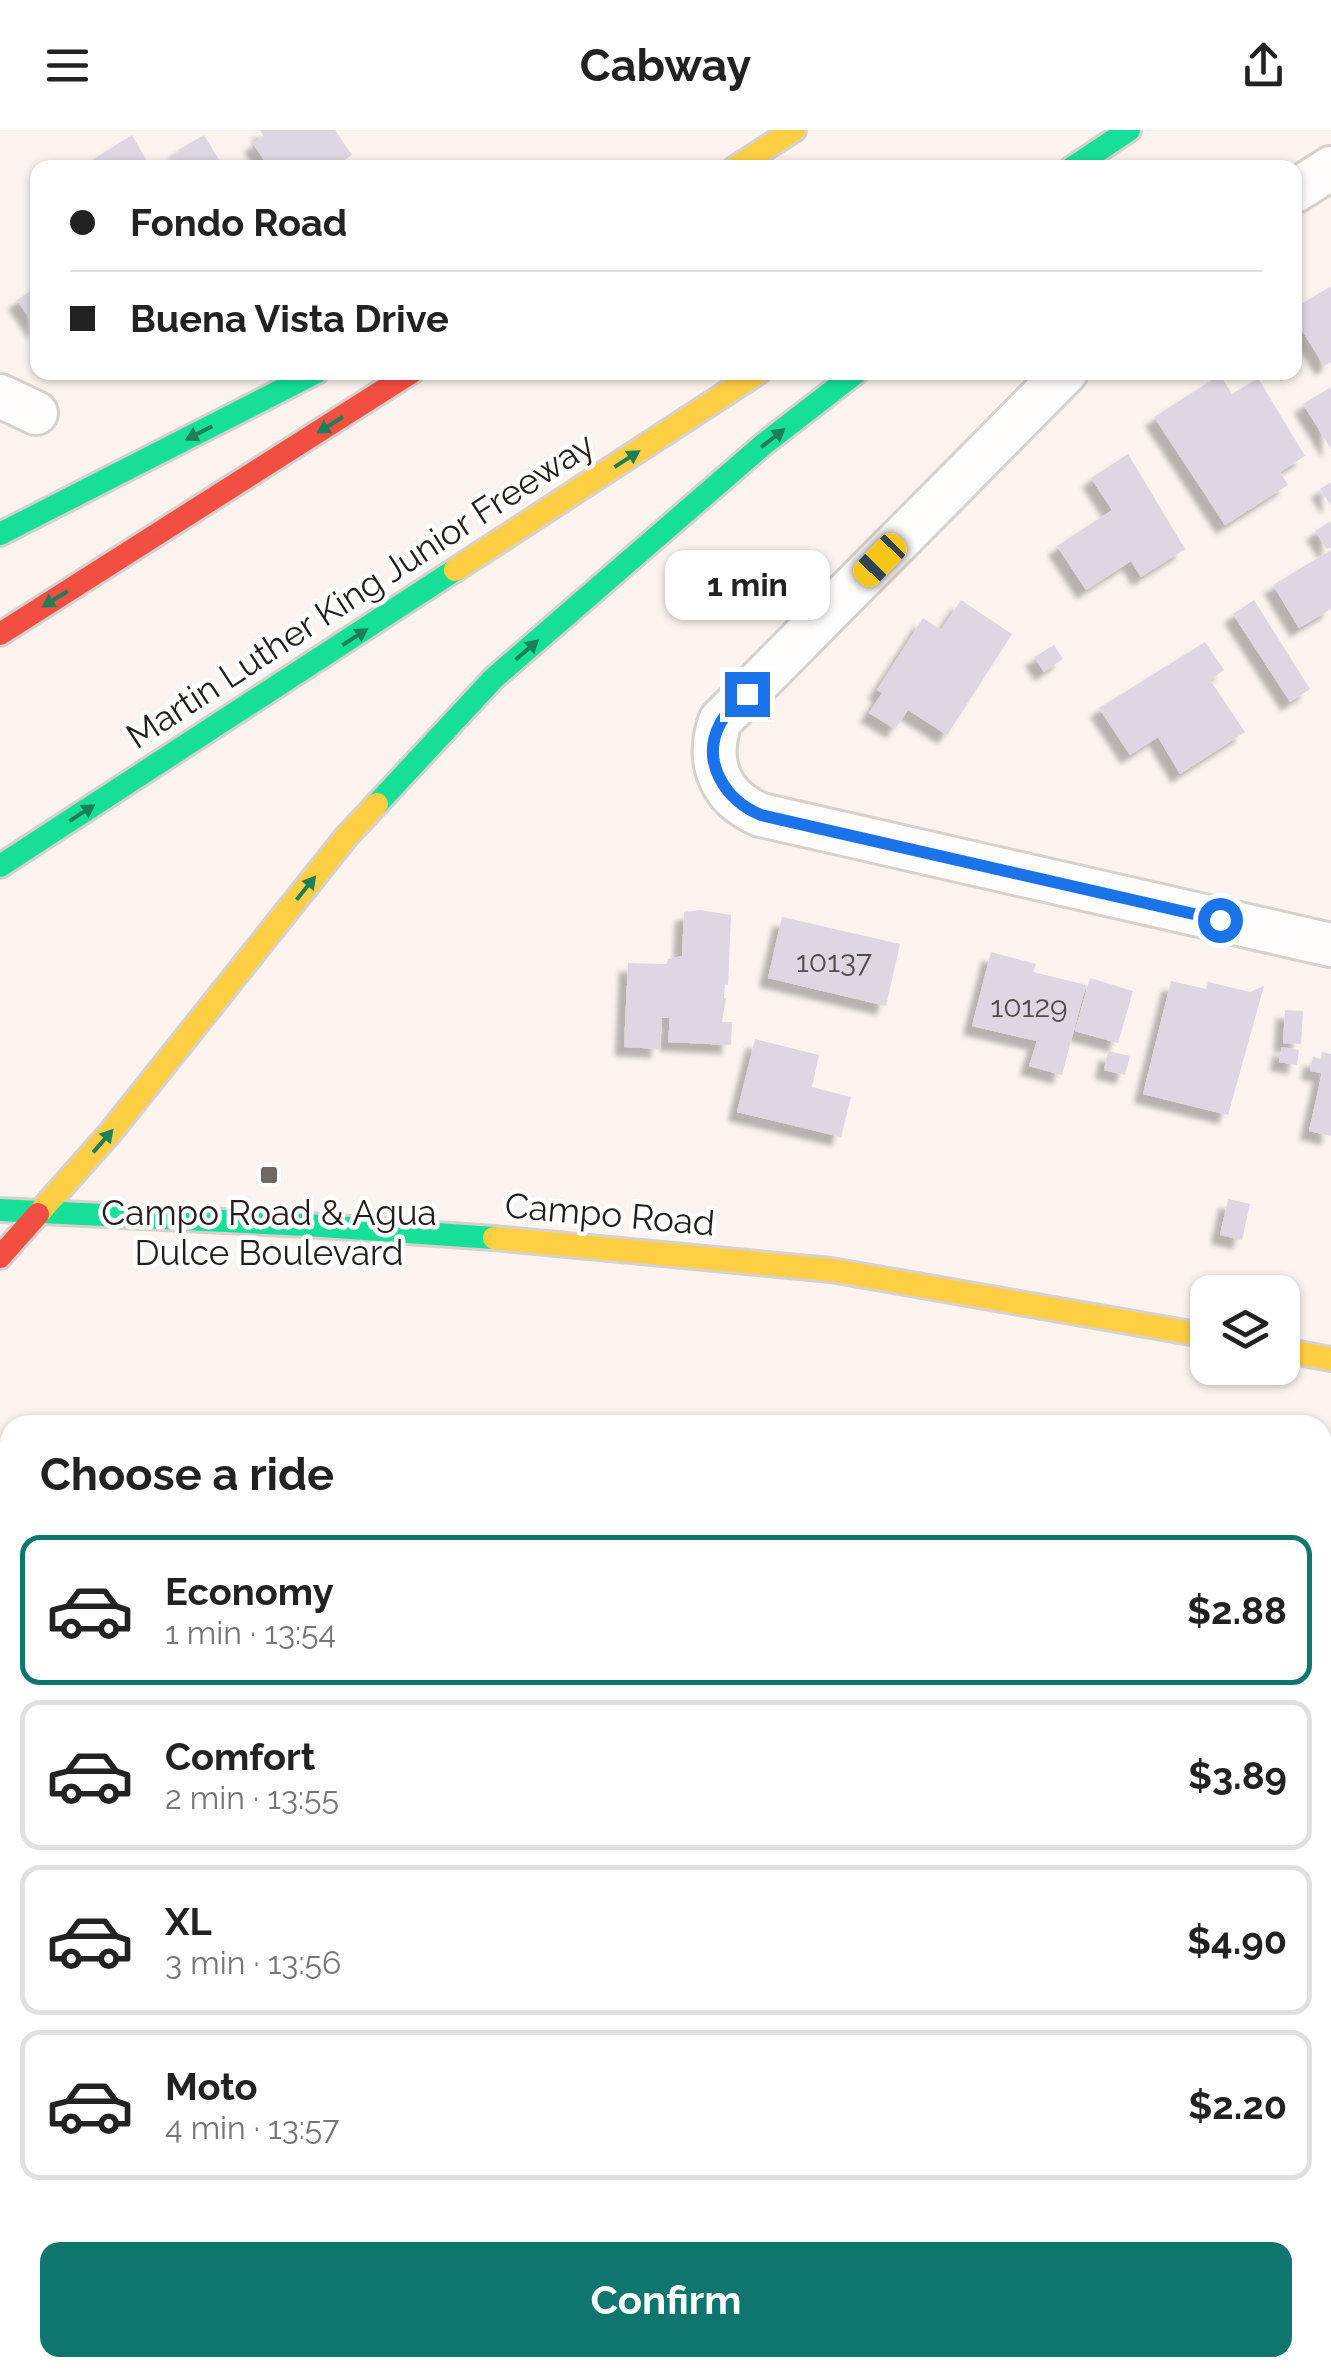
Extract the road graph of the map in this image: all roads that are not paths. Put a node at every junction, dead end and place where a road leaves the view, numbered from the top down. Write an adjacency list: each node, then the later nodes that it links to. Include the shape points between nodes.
1 (794, 130): 3 (main road)
2 (1129, 130): 4 (main road)
3 (747, 160)
4 (1084, 160)
5 (1331, 168): 6 (street)
6 (1302, 187)
7 (300, 380): 12 (main road, one-way to 12)
8 (399, 380): 13 (main road, one-way to 13)
9 (747, 380): 14 (main road, Martin Luther King Junior Freeway, one-way to 9)
10 (847, 380): 17 (main road, one-way to 10, via 347,836 494,678)
11 (1058, 380): 15 (street, via 720,721 714,754 723,787 761,815)
12 (0, 534)
13 (0, 634)
14 (0, 866)
15 (1331, 945)
16 (0, 1210): 17 (main road, Campo Road)
17 (38, 1214): 18 (main road); 19 (main road, Campo Road, via 307,1225 831,1270)
18 (0, 1257)
19 (1190, 1333)
20 (1300, 1353): 21 (main road)
21 (1331, 1359)

